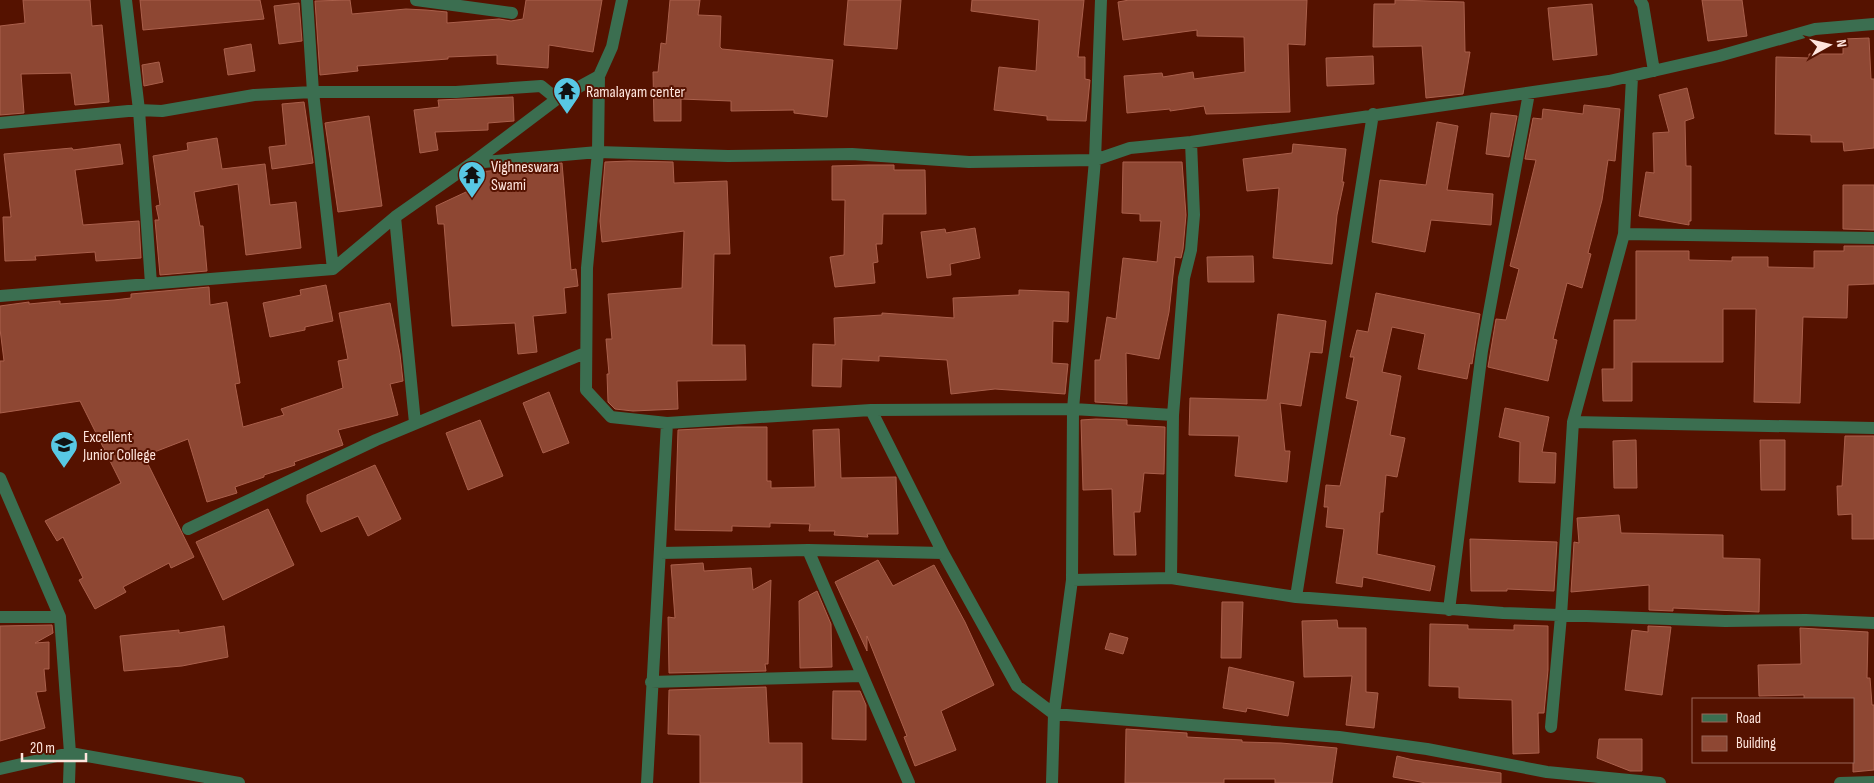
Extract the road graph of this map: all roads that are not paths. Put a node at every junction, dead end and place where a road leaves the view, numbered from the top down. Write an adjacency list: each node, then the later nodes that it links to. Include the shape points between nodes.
1 (126, 0): 15 (street)
2 (307, 0): 12 (street)
3 (416, 0): 7 (street)
4 (622, 0): 10 (street, via 612,47)
5 (1101, 0): 20 (street)
6 (1640, 0): 9 (street)
7 (512, 13)
8 (1874, 24): 9 (street, via 1815,29)
9 (1654, 71): 11 (street)
10 (599, 76): 14 (street); 19 (street)
11 (1632, 77): 13 (street); 23 (street)
12 (313, 92): 14 (street, via 456,92 541,86); 15 (street, via 254,95 162,111); 25 (street)
13 (1529, 94): 16 (street); 44 (street, via 1482,351)
14 (557, 99): 21 (street)
15 (139, 110): 17 (street); 26 (street)
16 (1373, 114): 18 (street); 43 (street)
17 (0, 123)
18 (1191, 142): 20 (street, via 1130,148); 31 (street, via 1194,215 1191,250 1184,278)
19 (598, 152): 20 (street, via 728,156 852,154 970,162); 21 (street); 28 (street, via 588,250)
20 (1095, 160): 29 (street)
21 (472, 163): 22 (street)
22 (395, 216): 25 (street); 33 (street)
23 (1624, 234): 24 (street); 32 (street)
24 (1874, 238)
25 (333, 269): 26 (street)
26 (151, 284): 27 (street)
27 (0, 296)
28 (585, 353): 33 (street); 34 (street, via 586,390 611,417)
29 (1073, 409): 30 (street); 31 (street); 42 (street)
30 (871, 410): 34 (street); 40 (street)
31 (1173, 415): 41 (street)
32 (1573, 422): 35 (street); 45 (street)
33 (414, 423): 37 (street)
34 (667, 423): 39 (street)
35 (1874, 428)
36 (0, 478): 47 (street)
37 (188, 529)
38 (808, 550): 39 (street); 40 (street); 49 (street)
39 (660, 553): 50 (street)
40 (943, 553): 51 (street, via 1017,686)
41 (1171, 578): 42 (street); 43 (street)
42 (1072, 580): 51 (street)
43 (1296, 597): 44 (street)
44 (1449, 610): 45 (street)
45 (1561, 616): 48 (street); 52 (street)
46 (0, 617): 47 (street)
47 (60, 617): 53 (street)
48 (1874, 623)
49 (861, 676): 50 (street); 59 (street)
50 (652, 682): 58 (street)
51 (1054, 714): 60 (street); 61 (street, via 1339,737 1427,749 1547,772)
52 (1551, 727)
53 (70, 754): 54 (street); 56 (street); 57 (street)
54 (0, 769)
55 (1874, 782): 62 (street)
56 (69, 783)
57 (239, 783)
58 (647, 783)
59 (909, 783)
60 (1052, 783)
61 (1660, 783)
62 (1840, 783)

